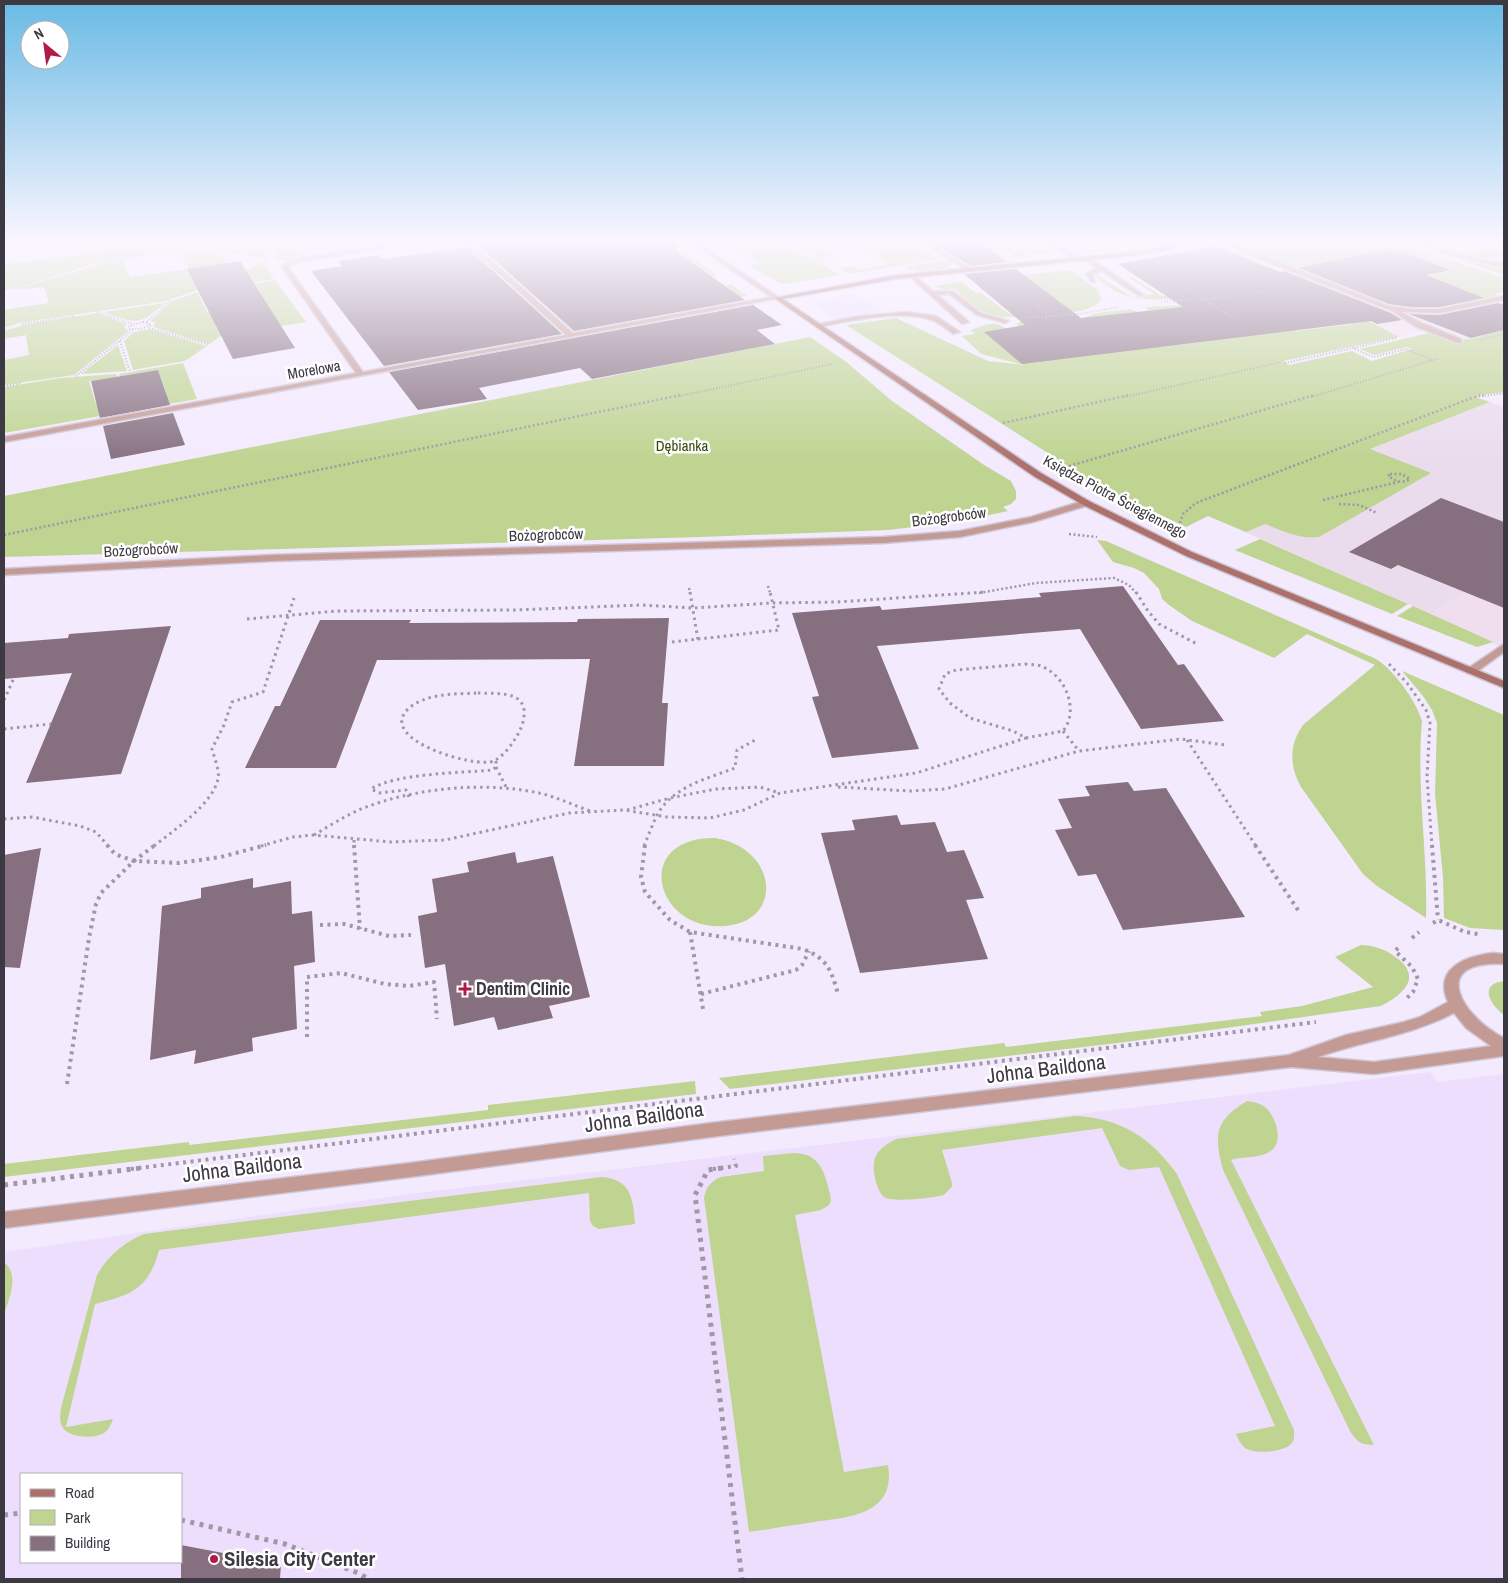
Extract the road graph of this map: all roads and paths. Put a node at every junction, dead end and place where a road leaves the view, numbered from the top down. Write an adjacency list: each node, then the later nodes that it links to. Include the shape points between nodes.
1 (75, 316): 18 (path)
2 (109, 316): 19 (path)
3 (153, 316): 16 (path)
4 (319, 316): 36 (street)
5 (550, 316): 26 (street)
6 (681, 316): 26 (street, Morelowa)
7 (804, 316): 20 (street, Księdza Piotra Ściegiennego)
8 (890, 316): 20 (street)
9 (922, 316): 24 (street, via 938,320)
10 (958, 316): 17 (street)
11 (986, 316): 15 (street)
12 (1230, 316): 14 (path)
13 (1404, 316): 23 (street)
14 (1236, 320)
15 (1005, 321)
16 (146, 322): 19 (path); 21 (path, via 151,325)
17 (965, 322)
18 (22, 324)
19 (133, 324): 22 (path, via 128,327)
20 (818, 325): 46 (street, Księdza Piotra Ściegiennego, via 1038,475)
21 (148, 328): 22 (path); 30 (path)
22 (134, 330): 28 (path)
23 (1432, 330): 29 (street); 31 (path)
24 (956, 332)
25 (1504, 334): 27 (path)
26 (572, 336): 36 (street, Morelowa)
27 (1476, 340)
28 (120, 341): 35 (path); 37 (path)
29 (1458, 341)
30 (210, 346)
31 (1353, 348): 33 (path, via 1373,357 1406,348 1431,359); 41 (path)
32 (1440, 358): 33 (path)
33 (1431, 362): 43 (path)
34 (835, 363): 50 (path)
35 (130, 372)
36 (360, 375): 42 (street, Morelowa)
37 (76, 376)
38 (22, 383): 39 (path)
39 (4, 386)
40 (1504, 393): 49 (path, via 1477,396 1196,503 1184,514)
41 (1001, 423)
42 (4, 440)
43 (1069, 466)
44 (1398, 482): 44 (path, via 1404,482 1410,479 1395,473 1388,476); 45 (path)
45 (1323, 500)
46 (1086, 503): 51 (street, Bożogrobców, via 1032,519 960,534 883,540 270,558); 64 (street, Księdza Piotra Ściegiennego, via 1190,554)
47 (1339, 504): 48 (path, via 1359,505)
48 (1377, 512)
49 (1178, 526)
50 (4, 535)
51 (4, 572)
52 (768, 586): 55 (path)
53 (689, 588): 56 (path)
54 (294, 598): 57 (path)
55 (771, 603): 56 (path); 59 (path, via 779,630); 61 (path, via 976,594 1036,583 1114,578 1132,586 1158,623)
56 (693, 608): 57 (path, via 641,604); 59 (path)
57 (287, 616): 58 (path); 89 (path, via 263,692 232,702 212,749 219,778 210,797 186,821)
58 (247, 619)
59 (698, 640): 60 (path)
60 (672, 642)
61 (1197, 644)
62 (1504, 647): 64 (street)
63 (1386, 660): 91 (path, via 1426,710 1430,723 1427,777)
64 (1471, 671): 66 (street, Księdza Piotra Ściegiennego)
65 (14, 678): 67 (path)
66 (1504, 685)
67 (4, 700)
68 (51, 724): 69 (path)
69 (4, 729)
70 (1063, 731): 71 (path); 71 (path, via 1071,712 1067,690 1056,676 1040,666 985,666 945,674 940,689 960,714 981,723 1016,731); 75 (path)
71 (1026, 738): 78 (path, via 916,773)
72 (757, 739): 82 (path, via 737,750 735,768 689,785)
73 (1186, 740): 74 (path); 75 (path); 90 (path)
74 (1225, 745)
75 (1079, 751): 78 (path, via 946,789 910,791)
76 (496, 761): 76 (path, via 509,750 518,734 525,711 519,699 498,695 443,695 417,702 403,716 402,723 408,736 418,742 475,762); 77 (path)
77 (496, 767): 79 (path); 81 (path, via 397,780 377,784 371,789 379,793 406,790)
78 (833, 786): 80 (path)
79 (507, 788): 81 (path, via 442,790); 84 (path, via 535,792)
80 (780, 793): 82 (path, via 760,787 716,789); 85 (path, via 744,810 710,818)
81 (409, 797): 87 (path, via 364,808)
82 (670, 798): 83 (path); 85 (path)
83 (624, 810): 84 (path); 85 (path)
84 (591, 812): 88 (path, via 545,817 445,840)
85 (657, 815): 95 (path, via 643,849 641,877 645,892 670,920)
86 (4, 819): 89 (path, via 32,817 80,826 96,832 115,854)
87 (313, 835): 88 (path); 89 (path, via 293,837 221,857 179,863)
88 (354, 840): 94 (path)
89 (134, 861): 114 (path, via 102,893 96,904)
90 (1300, 913)
91 (1438, 920): 92 (path); 98 (path, via 1465,932)
92 (1433, 923)
93 (320, 926): 94 (path, via 344,924)
94 (360, 929): 97 (path, via 389,936)
95 (690, 932): 101 (path); 103 (path)
96 (1419, 932): 99 (path)
97 (411, 934)
98 (1482, 934)
99 (1412, 938)
100 (1398, 948): 105 (path, via 1395,951 1417,972 1417,984)
101 (809, 951): 103 (path, via 796,970); 104 (path, via 829,964)
102 (1504, 959): 106 (street, via 1477,959 1461,966 1453,976 1451,990)
103 (701, 994): 107 (path)
104 (838, 994)
105 (1404, 1000)
106 (1456, 1005): 111 (street, via 1469,1022); 113 (street, Johna Baildona, via 1405,1028 1346,1042)
107 (704, 1009)
108 (437, 1019): 110 (path, via 434,982 409,986 385,984 341,973 307,977)
109 (1318, 1022): 116 (path)
110 (307, 1037)
111 (1504, 1045)
112 (1504, 1050): 113 (street, Johna Baildona, via 1374,1068)
113 (1290, 1061): 117 (street, Johna Baildona, via 711,1130)
114 (67, 1084)
115 (734, 1159): 122 (path, via 736,1166 708,1170 694,1195)
116 (4, 1185)
117 (4, 1220)
118 (20, 1513): 119 (path)
119 (4, 1514)
120 (182, 1520): 121 (path, via 284,1544)
121 (368, 1579)
122 (742, 1579)

